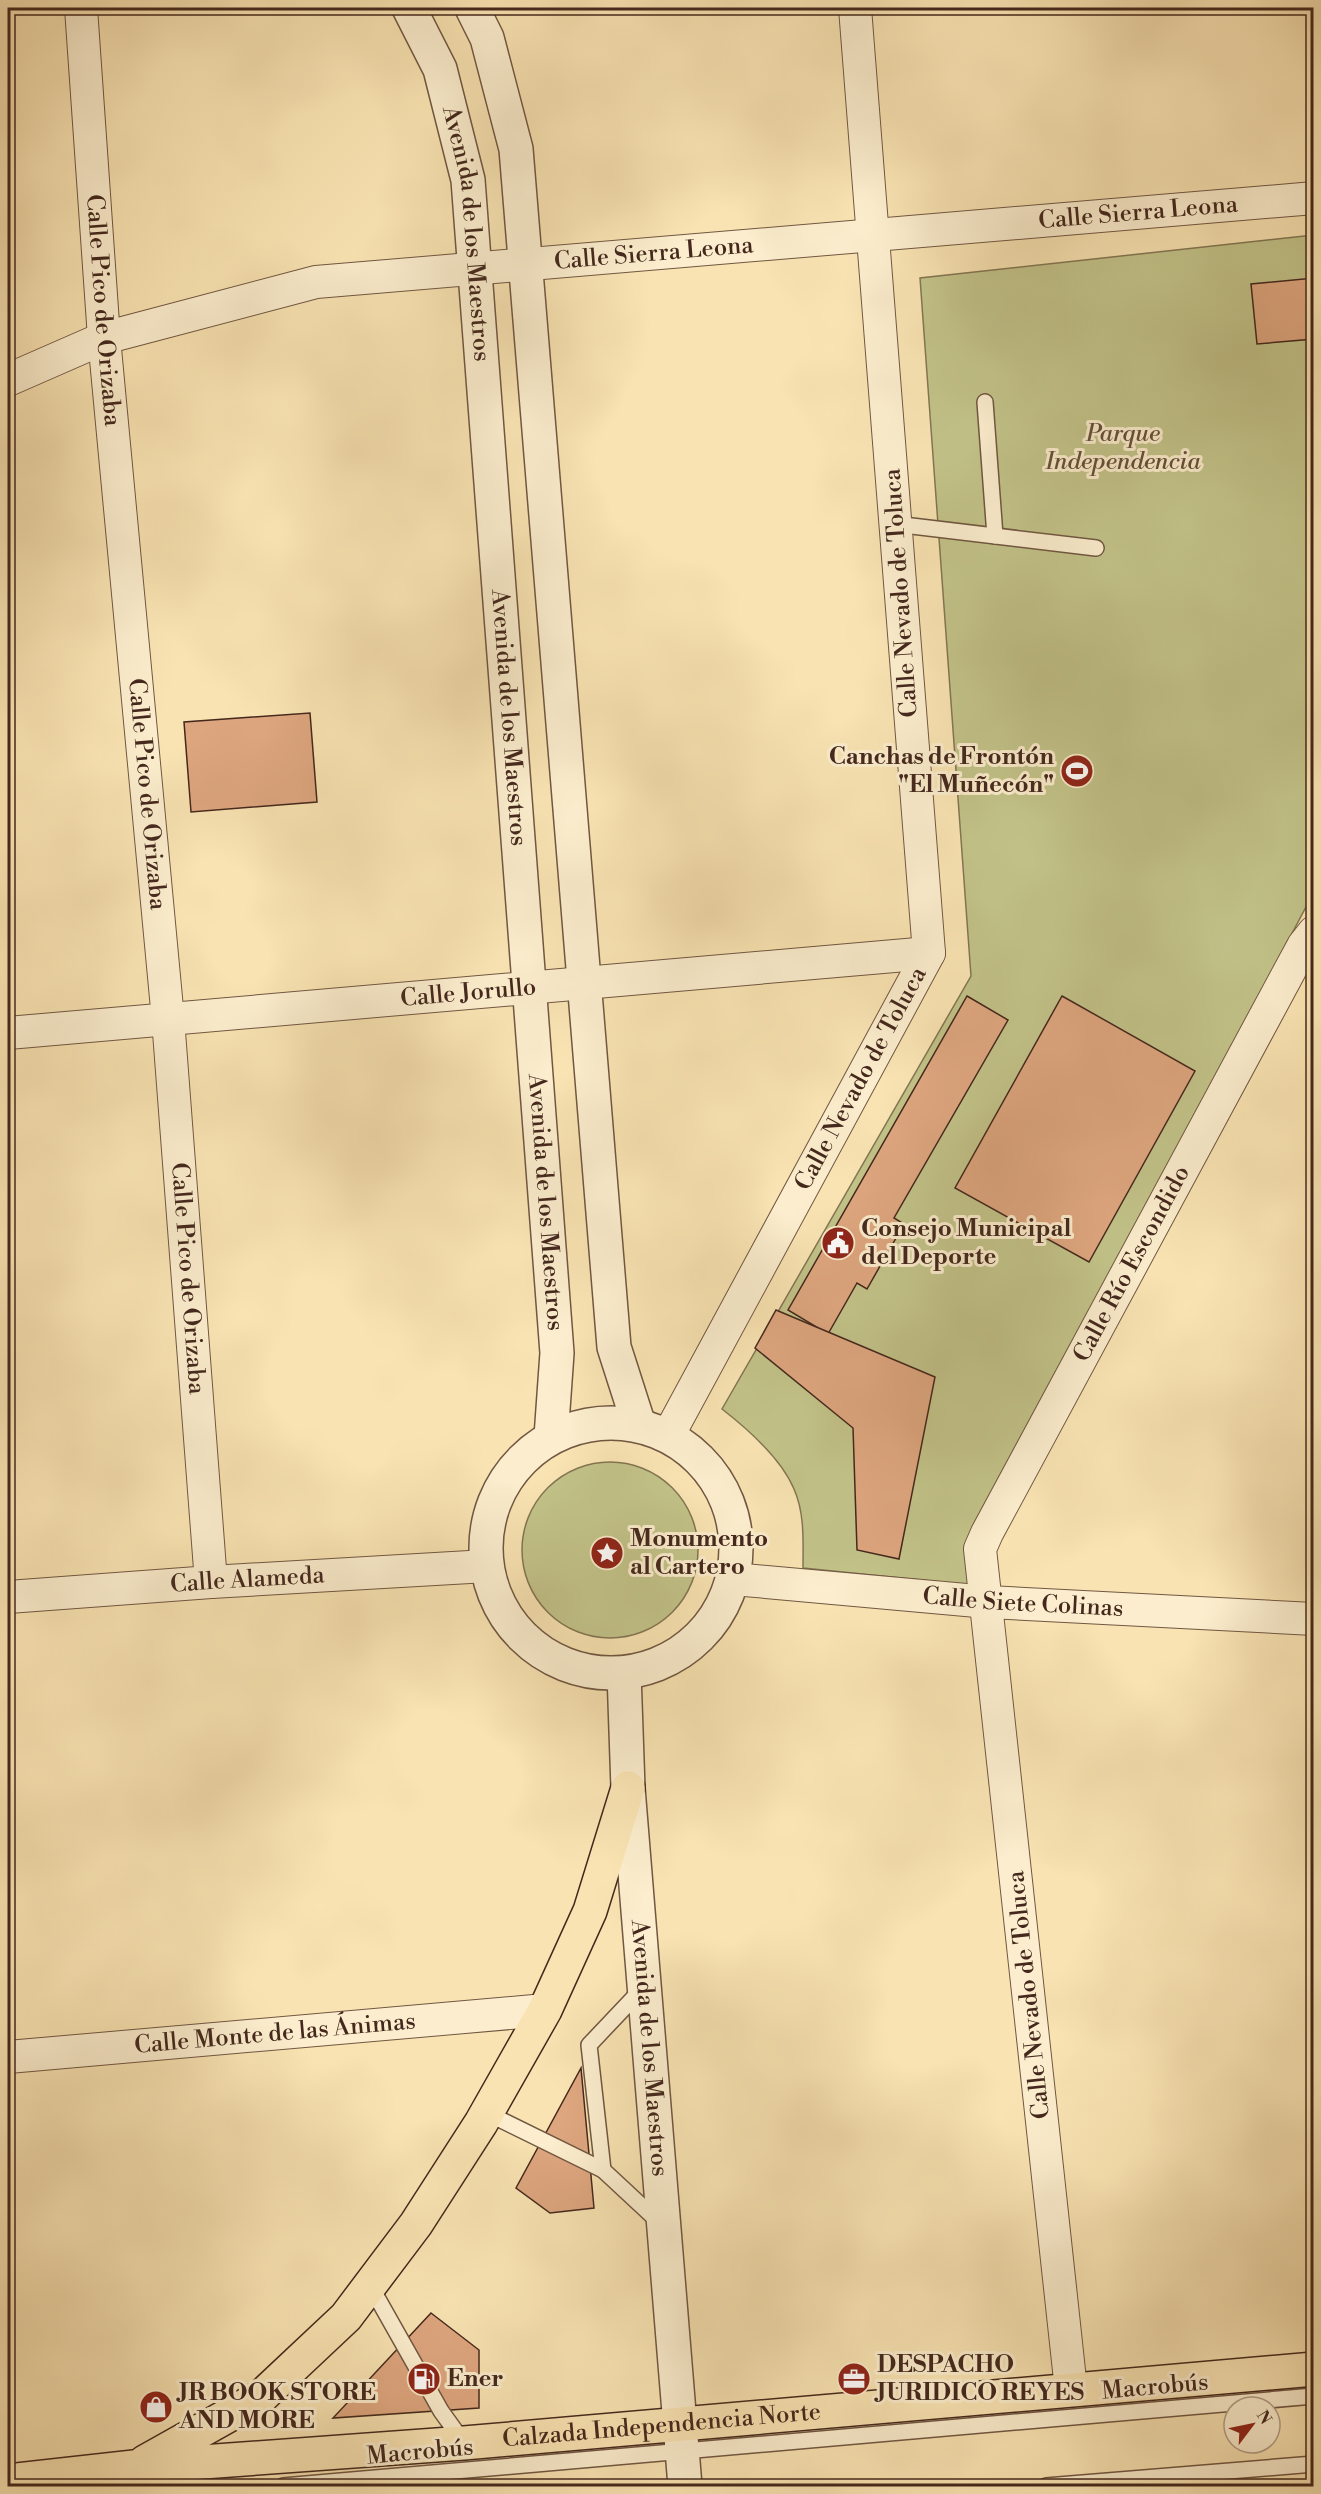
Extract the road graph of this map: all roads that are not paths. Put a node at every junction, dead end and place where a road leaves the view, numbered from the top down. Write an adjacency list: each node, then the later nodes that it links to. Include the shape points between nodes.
1 (81, 8): 9 (street, Calle Pico de Orizaba)
2 (409, 8): 8 (street, Avenida de los Maestros, via 440,69 468,180)
3 (472, 8): 7 (street, Avenida de los Maestros, via 487,38 516,149)
4 (855, 8): 6 (street, Calle Nevado de Toluca)
5 (1314, 198): 6 (street, Calle Sierra Leona)
6 (873, 236): 7 (street, Calle Sierra Leona); 12 (street, Calle Nevado de Toluca)
7 (525, 266): 8 (street, Calle Sierra Leona); 17 (street, Avenida de los Maestros)
8 (476, 269): 9 (street, Calle Sierra Leona, via 316,282); 18 (street, Avenida de los Maestros)
9 (104, 338): 10 (street, Calle Sierra Leona); 19 (street, Calle Pico de Orizaba)
10 (8, 380)
11 (985, 402): 13 (lane)
12 (895, 524): 13 (lane); 16 (street, Calle Nevado de Toluca)
13 (995, 536): 14 (lane)
14 (1096, 548)
15 (1314, 932): 27 (street, Calle Río Escondido, via 1302,946 987,1533 980,1549)
16 (929, 953): 17 (street, Calle Jorullo); 21 (street, Calle Nevado de Toluca)
17 (584, 983): 18 (street, Calle Jorullo); 21 (street, Avenida de los Maestros, via 614,1347)
18 (530, 988): 19 (street, Calle Jorullo); 22 (street, Avenida de los Maestros, via 557,1353)
19 (168, 1019): 20 (street, Calle Jorullo); 25 (street, Calle Pico de Orizaba)
20 (8, 1033)
21 (653, 1431): 22 (street, via 609,1422 579,1426); 24 (street, via 696,1456 717,1482 731,1512 736,1546)
22 (551, 1437): 23 (street, via 520,1460 498,1491 487,1528)
23 (487, 1566): 25 (street, Calle Alameda); 29 (street, via 498,1603 520,1634 550,1658 586,1671)
24 (733, 1579): 27 (street, Calle Siete Colinas); 29 (street, via 718,1614 693,1643 661,1664)
25 (211, 1582): 26 (street, Calle Alameda)
26 (8, 1597)
27 (988, 1602): 28 (street, Calle Siete Colinas); 39 (street, Calle Nevado de Toluca)
28 (1314, 1619)
29 (624, 1673): 30 (street, Avenida de los Maestros)
30 (628, 1788): 31 (street, Avenida de los Maestros); 32 (main road, via 590,1911)
31 (644, 1986): 35 (lane, via 589,2045); 36 (street, Avenida de los Maestros)
32 (545, 2010): 33 (street, Calle Monte de las Ánimas); 34 (main road)
33 (8, 2057)
34 (487, 2113): 35 (lane); 37 (main road, via 416,2224)
35 (603, 2170): 36 (lane)
36 (664, 2227): 41 (street, Avenida de los Maestros)
37 (370, 2285): 42 (lane, via 441,2411); 44 (main road, via 346,2317 261,2397)
38 (1314, 2369): 39 (main road, Calzada Independencia Norte)
39 (1071, 2389): 41 (main road, Calzada Independencia Norte)
40 (1314, 2396): 41 (lane, Macrobús)
41 (681, 2436): 42 (main road, Calzada Independencia Norte); 46 (lane, Macrobús); 47 (street, Avenida de los Maestros)
42 (464, 2443): 44 (main road, Calzada Independencia Norte)
43 (1314, 2464): 48 (lane)
44 (134, 2467): 45 (main road, Calzada Independencia Norte)
45 (8, 2481)
46 (283, 2487)
47 (685, 2487)
48 (1046, 2487)

